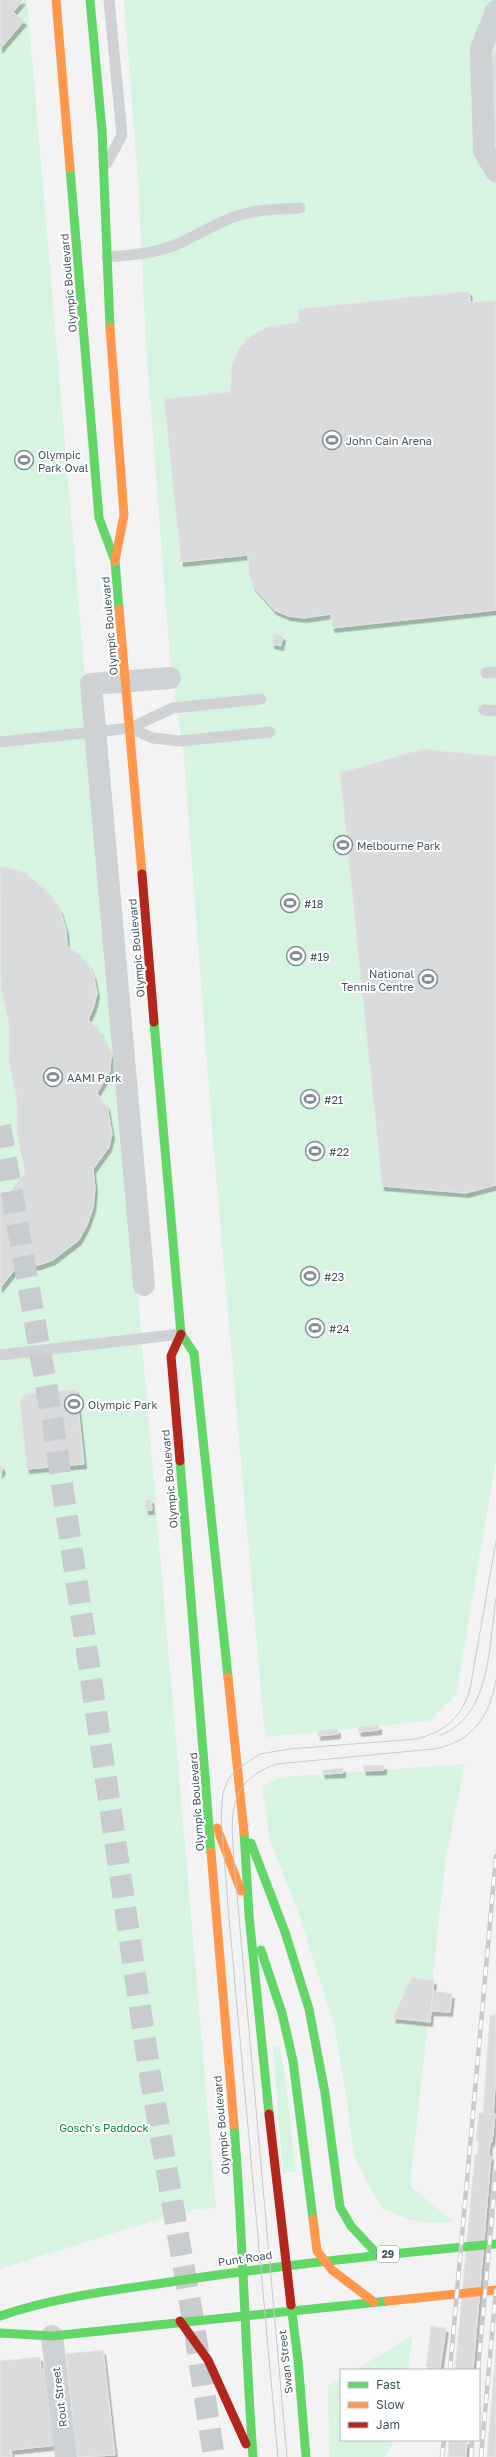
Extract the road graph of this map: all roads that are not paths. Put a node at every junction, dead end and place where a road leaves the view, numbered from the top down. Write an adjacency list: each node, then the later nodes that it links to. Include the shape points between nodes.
1 (56, 0): 5 (main road, Olympic Boulevard)
2 (90, 0): 6 (main road, Olympic Boulevard)
3 (109, 0): 6 (lane, via 122,135)
4 (496, 11): 7 (street, via 481,49 484,151)
5 (71, 167): 8 (main road); 12 (main road, Olympic Boulevard, via 81,260 99,518)
6 (105, 168): 9 (main road); 11 (main road, Olympic Boulevard)
7 (496, 171)
8 (79, 172)
9 (93, 174)
10 (300, 208): 11 (lane, via 262,210 239,215 212,225 184,242 140,254)
11 (103, 257): 12 (main road, Olympic Boulevard, via 124,515)
12 (115, 561): 14 (main road, Olympic Boulevard)
13 (170, 678): 14 (street)
14 (126, 682): 18 (main road, Olympic Boulevard); 19 (street, via 91,684)
15 (261, 699): 18 (lane, via 173,708)
16 (484, 710): 17 (lane)
17 (496, 711)
18 (130, 728): 19 (lane); 20 (lane, via 153,738 180,741); 23 (main road, Olympic Boulevard)
19 (95, 732): 21 (lane); 22 (street)
20 (270, 732)
21 (0, 742)
22 (144, 1285)
23 (181, 1334): 24 (lane); 25 (main road, Olympic Boulevard, via 171,1356); 26 (main road, Olympic Boulevard, via 194,1353)
24 (0, 1355)
25 (208, 1804): 27 (main road); 31 (main road, Olympic Boulevard)
26 (244, 1824): 27 (main road, Olympic Boulevard); 32 (main road)
27 (244, 1915): 28 (main road); 35 (main road, via 287,2034 299,2104 314,2239); 36 (main road, Olympic Boulevard)
28 (259, 1917)
29 (227, 1920): 31 (main road)
30 (270, 1921): 32 (main road)
31 (216, 1932): 37 (main road, Olympic Boulevard)
32 (285, 1932): 34 (main road, via 316,2038 340,2207 351,2226)
33 (496, 2244): 34 (main road, Punt Road / 29)
34 (378, 2255): 35 (main road, Punt Road / 29)
35 (322, 2260): 36 (main road, Punt Road / 29); 39 (main road)
36 (285, 2265): 37 (main road, Punt Road / 29); 40 (main road, Swan Street)
37 (244, 2270): 41 (main road, Punt Road / 29, via 29,2305); 42 (main road)
38 (496, 2290): 39 (main road)
39 (374, 2302): 40 (main road)
40 (292, 2311): 42 (main road); 49 (main road, Swan Street)
41 (0, 2316)
42 (245, 2316): 43 (main road); 48 (main road)
43 (180, 2321): 45 (main road); 47 (main road, via 208,2360 235,2417)
44 (0, 2333): 45 (main road)
45 (52, 2336): 46 (street, Rout Street)
46 (66, 2457)
47 (250, 2457)
48 (253, 2457)
49 (306, 2457)

